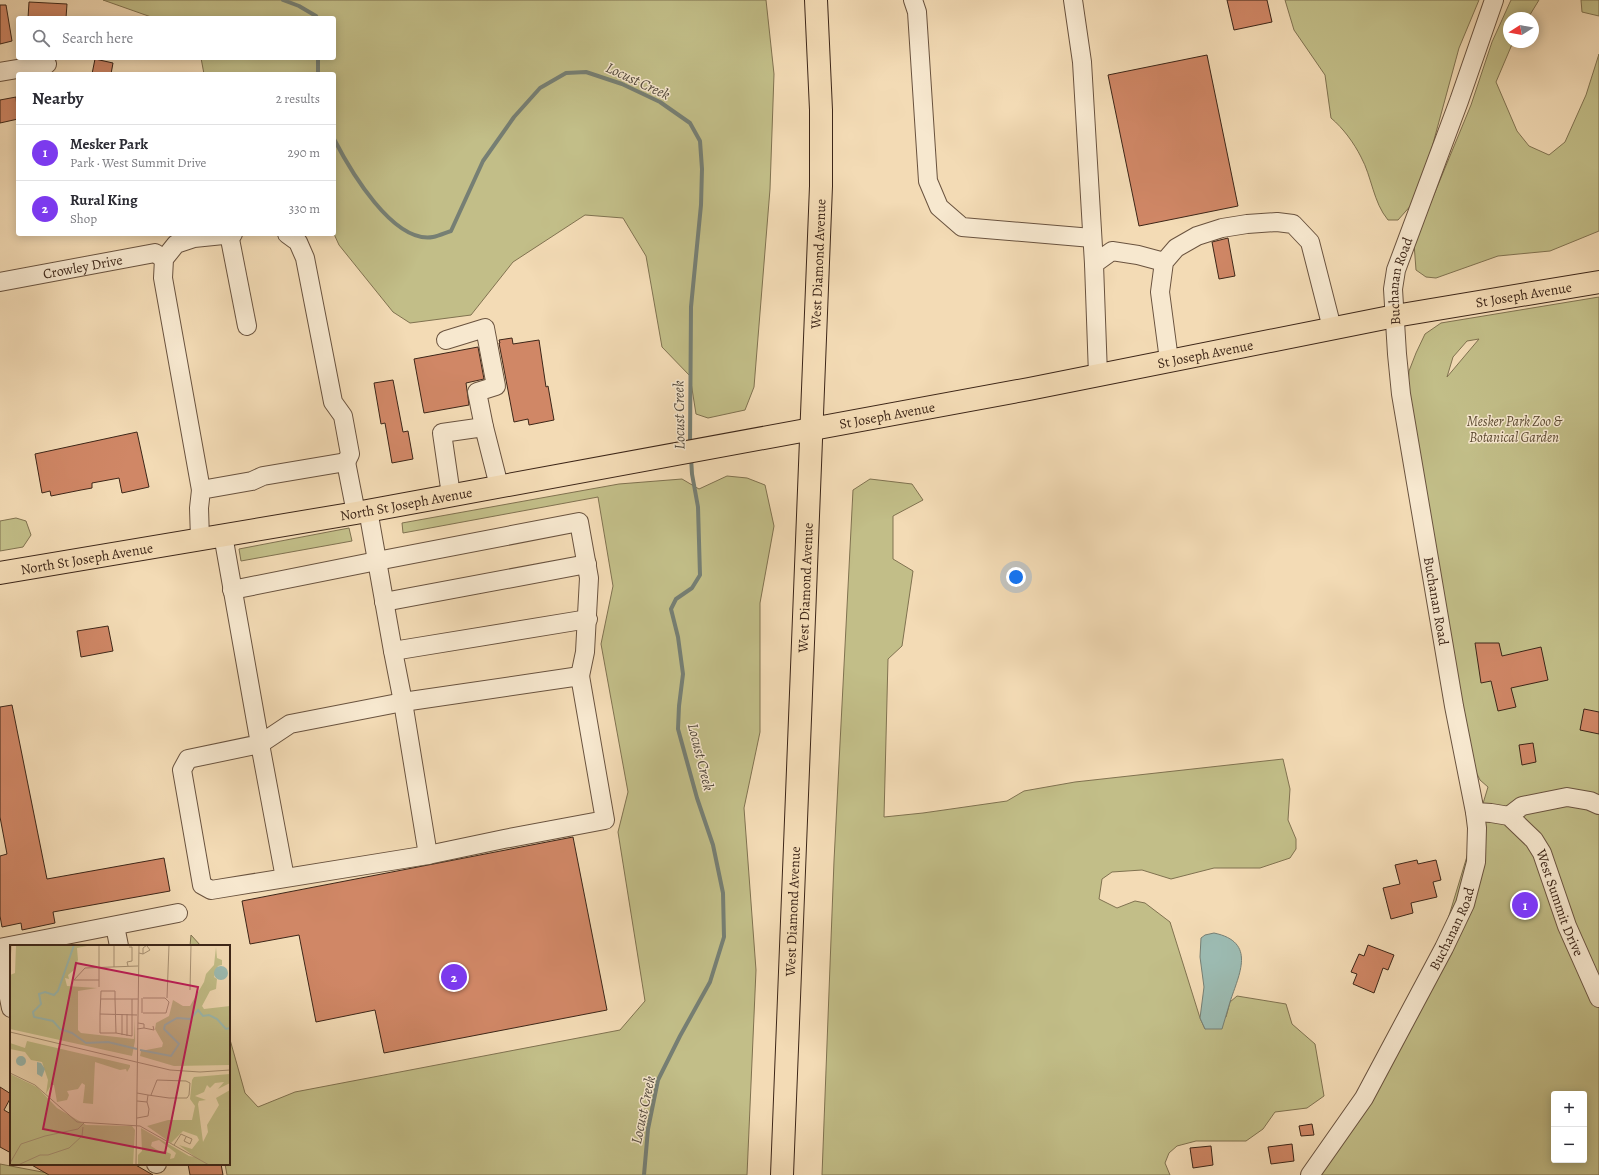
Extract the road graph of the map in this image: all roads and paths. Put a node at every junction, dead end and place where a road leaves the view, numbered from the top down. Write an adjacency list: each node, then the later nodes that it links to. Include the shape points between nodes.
1 (816, 0): 23 (main road, West Diamond Avenue, via 822,145)
2 (913, 0): 10 (street, via 917,12 928,181 939,207 962,227)
3 (1073, 0): 10 (street, via 1082,62)
4 (1494, 0): 16 (street, Buchanan Road, via 1396,270 1393,289)
5 (47, 64): 6 (street)
6 (0, 72)
7 (212, 236): 11 (street, via 176,244)
8 (229, 236): 17 (street)
9 (290, 236): 24 (street, via 298,242 305,258 333,402 343,416 350,454)
10 (1092, 238): 13 (street)
11 (164, 259): 14 (street, Crowley Drive, via 155,254); 26 (street, via 163,278)
12 (1164, 262): 13 (street, via 1112,252); 18 (street, via 1176,248 1197,236 1222,228 1277,222 1293,224 1310,242); 20 (street, via 1160,292)
13 (1094, 264): 21 (street)
14 (0, 282)
15 (1599, 282): 16 (main road, St Joseph Avenue)
16 (1395, 316): 18 (main road, St Joseph Avenue); 42 (street, Buchanan Road, via 1402,394 1419,506)
17 (247, 326)
18 (1332, 328): 20 (main road, St Joseph Avenue)
19 (446, 340): 22 (street, via 484,328 496,386 477,392)
20 (1169, 360): 21 (main road, St Joseph Avenue)
21 (1098, 375): 23 (main road, St Joseph Avenue)
22 (484, 427): 25 (street); 27 (street, via 442,434)
23 (812, 428): 25 (main road, North St Joseph Avenue); 55 (main road, West Diamond Avenue)
24 (346, 462): 26 (street, via 263,476 252,481); 28 (street)
25 (499, 486): 27 (main road, North St Joseph Avenue)
26 (202, 490): 30 (street, via 199,508)
27 (451, 495): 28 (main road, North St Joseph Avenue)
28 (362, 511): 29 (main road, North St Joseph Avenue); 31 (street)
29 (223, 535): 30 (main road, North St Joseph Avenue); 34 (street)
30 (200, 539): 33 (main road, North St Joseph Avenue)
31 (377, 561): 32 (street, via 579,522); 34 (street); 35 (street)
32 (588, 564): 35 (street); 36 (street)
33 (0, 573)
34 (232, 590): 40 (street)
35 (384, 602): 37 (street)
36 (588, 619): 37 (street); 38 (street)
37 (393, 651): 39 (street)
38 (580, 676): 39 (street); 44 (street, via 605,820)
39 (404, 702): 40 (street, via 290,724); 44 (street)
40 (260, 744): 45 (street); 45 (street, via 188,759 182,770 202,885 211,890)
41 (1599, 805): 43 (street, via 1568,797 1522,806)
42 (1475, 812): 43 (street); 56 (street, Buchanan Road, via 1476,862 1465,904 1364,1098)
43 (1509, 816): 53 (street, West Summit Drive, via 1534,840 1542,853 1568,926)
44 (428, 855): 45 (street)
45 (285, 878)
46 (178, 913): 47 (street)
47 (115, 926): 48 (street); 49 (street)
48 (16, 945)
49 (119, 945)
50 (10, 946): 51 (street)
51 (0, 948)
52 (0, 952): 54 (street)
53 (1599, 998)
54 (10, 1003)
55 (782, 1175)
56 (1310, 1175)

